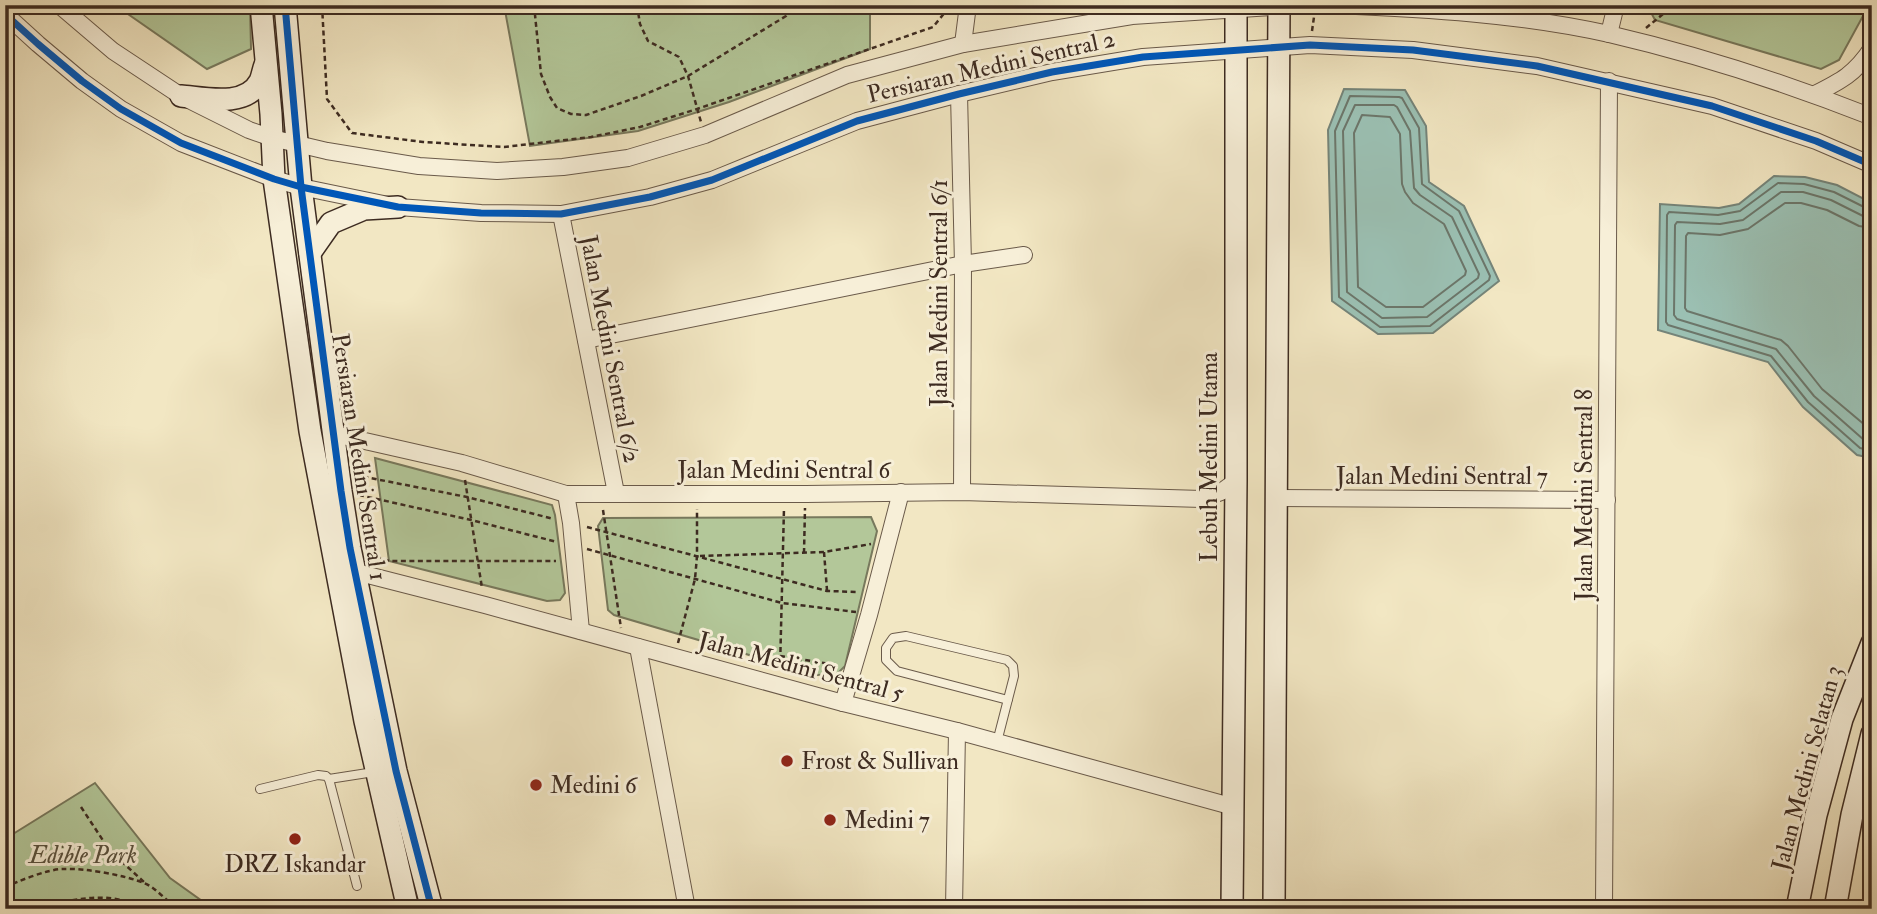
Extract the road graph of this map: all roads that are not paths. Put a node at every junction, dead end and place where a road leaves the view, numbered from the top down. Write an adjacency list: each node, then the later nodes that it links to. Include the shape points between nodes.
1 (59, 5): 20 (street, Persiaran Medini Sentral 2, via 113,51)
2 (261, 5): 16 (street, Persiaran Medini Sentral 1)
3 (285, 5): 23 (street, Persiaran Medini Sentral 1)
4 (968, 5): 12 (street)
5 (1335, 5): 11 (street, via 1526,20)
6 (1616, 5): 11 (street)
7 (1279, 6): 8 (street, Persiaran Medini Sentral 2); 9 (street, Persiaran Medini Sentral 2); 13 (street)
8 (1236, 7): 12 (street, Persiaran Medini Sentral 2, via 1132,16); 15 (street, Lebuh Medini Utama)
9 (1309, 9)
10 (5, 14): 25 (street, Persiaran Medini Sentral 2, via 121,109 181,143)
11 (1609, 34): 19 (street)
12 (963, 44): 23 (street, Persiaran Medini Sentral 2, via 847,75 705,135 628,158 497,172 419,166)
13 (1278, 48): 15 (street, Persiaran Medini Sentral 2); 17 (street, Persiaran Medini Sentral 2, via 1413,50 1537,65); 39 (street)
14 (1872, 48): 19 (street, via 1848,77)
15 (1236, 50): 18 (street, Persiaran Medini Sentral 2, via 1143,57); 34 (street, Lebuh Medini Utama)
16 (265, 65): 20 (street, via 259,83 244,96); 22 (street, Persiaran Medini Sentral 1)
17 (1609, 81): 24 (street, Persiaran Medini Sentral 2, via 1712,106); 40 (street, Jalan Medini Sentral 8)
18 (959, 93): 28 (street, Persiaran Medini Sentral 2, via 857,121 712,180); 31 (street, Jalan Medini Sentral 6/1)
19 (1815, 94): 21 (street)
20 (181, 96): 22 (street, Persiaran Medini Sentral 2)
21 (1872, 117)
22 (272, 138): 23 (street, Persiaran Medini Sentral 2); 25 (street, Persiaran Medini Sentral 1)
23 (298, 145): 26 (street, Persiaran Medini Sentral 1)
24 (1872, 165)
25 (274, 179): 26 (street, Persiaran Medini Sentral 2); 50 (street, Persiaran Medini Sentral 1, via 310,431)
26 (301, 187): 27 (street, Persiaran Medini Sentral 2); 29 (street, Persiaran Medini Sentral 1)
27 (398, 207): 28 (street, Persiaran Medini Sentral 2); 29 (street, via 363,209 331,223)
28 (561, 214): 32 (street, Jalan Medini Sentral 6/2)
29 (310, 253): 33 (street, Persiaran Medini Sentral 1)
30 (1024, 255): 31 (street)
31 (963, 264): 32 (street); 36 (street, Jalan Medini Sentral 6/1)
32 (586, 340): 37 (street, Jalan Medini Sentral 6/2)
33 (334, 434): 38 (street, Jalan Medini Sentral 6, via 462,463); 41 (street, Persiaran Medini Sentral 1)
34 (1236, 481): 36 (street, Jalan Medini Sentral 6, via 1202,499); 53 (street, Lebuh Medini Utama)
35 (901, 492): 36 (street, Jalan Medini Sentral 6); 37 (street, Jalan Medini Sentral 6); 46 (street)
36 (962, 492)
37 (608, 493): 38 (street, Jalan Medini Sentral 6)
38 (566, 494): 42 (street)
39 (1277, 498): 40 (street, Jalan Medini Sentral 7); 60 (street)
40 (1606, 500): 61 (street, Jalan Medini Sentral 8)
41 (356, 572): 42 (street, Jalan Medini Sentral 5); 56 (street, Persiaran Medini Sentral 1, via 396,771)
42 (581, 631): 44 (street, Jalan Medini Sentral 5)
43 (1872, 643): 62 (street, Jalan Medini Selatan 3, via 1842,719)
44 (630, 645): 46 (street, Jalan Medini Sentral 5); 57 (street)
45 (1008, 700): 45 (lane, via 1014,676 1007,660 906,636 893,638 886,648 886,660 897,671); 49 (lane)
46 (843, 703): 47 (street, Jalan Medini Sentral 5)
47 (957, 731): 49 (street, Jalan Medini Sentral 5); 58 (street)
48 (1872, 734): 63 (street)
49 (997, 742): 53 (street, Jalan Medini Sentral 5)
50 (377, 772): 51 (lane); 55 (street, Persiaran Medini Sentral 1)
51 (329, 779): 52 (lane, via 318,775); 54 (lane)
52 (260, 789)
53 (1234, 807): 59 (street, Lebuh Medini Utama)
54 (357, 886)
55 (408, 909)
56 (432, 909)
57 (687, 909)
58 (954, 909)
59 (1232, 909)
60 (1274, 909)
61 (1604, 909)
62 (1797, 909)
63 (1835, 909)

